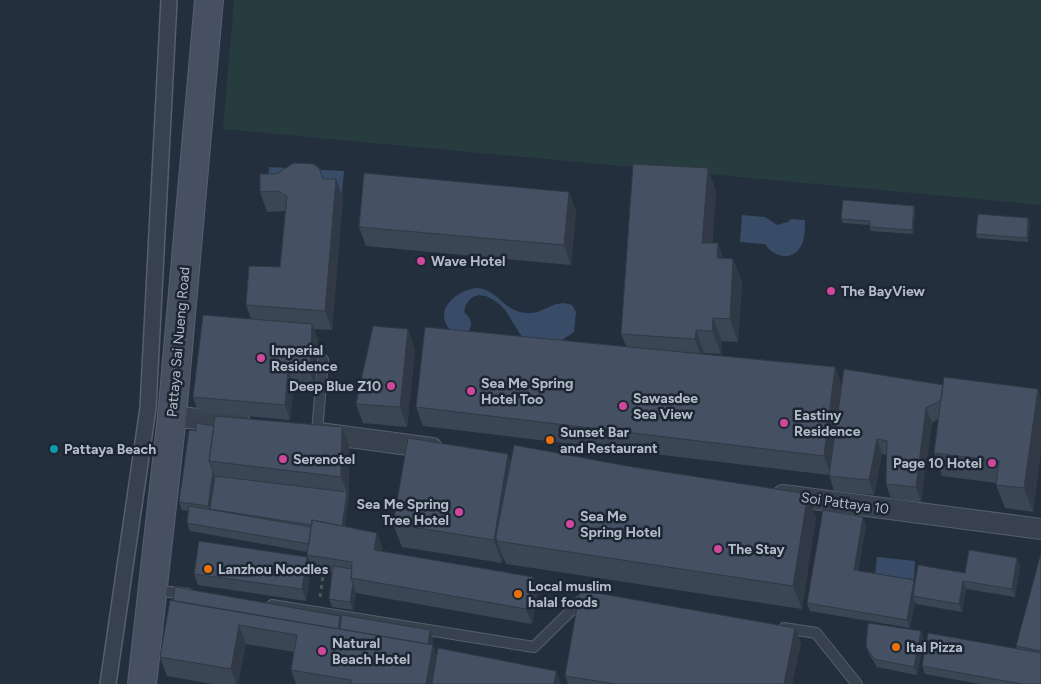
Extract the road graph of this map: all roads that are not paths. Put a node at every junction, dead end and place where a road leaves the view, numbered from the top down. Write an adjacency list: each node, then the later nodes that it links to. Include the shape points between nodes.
1 (169, 0): 15 (street, via 148,408)
2 (209, 0): 4 (main road, Pattaya Sai Nueng Road)
3 (323, 360): 6 (lane)
4 (172, 416): 5 (street); 10 (main road, Pattaya Sai Nueng Road)
5 (259, 426)
6 (307, 431): 7 (street)
7 (454, 451)
8 (760, 492): 9 (street, Soi Pattaya 10)
9 (1041, 529)
10 (152, 590): 12 (lane); 16 (main road, Pattaya Sai Nueng Road)
11 (600, 595): 13 (lane, via 590,593 534,647)
12 (201, 596)
13 (260, 603)
14 (776, 626): 17 (lane, via 816,633)
15 (108, 684)
16 (142, 684)
17 (857, 684)

